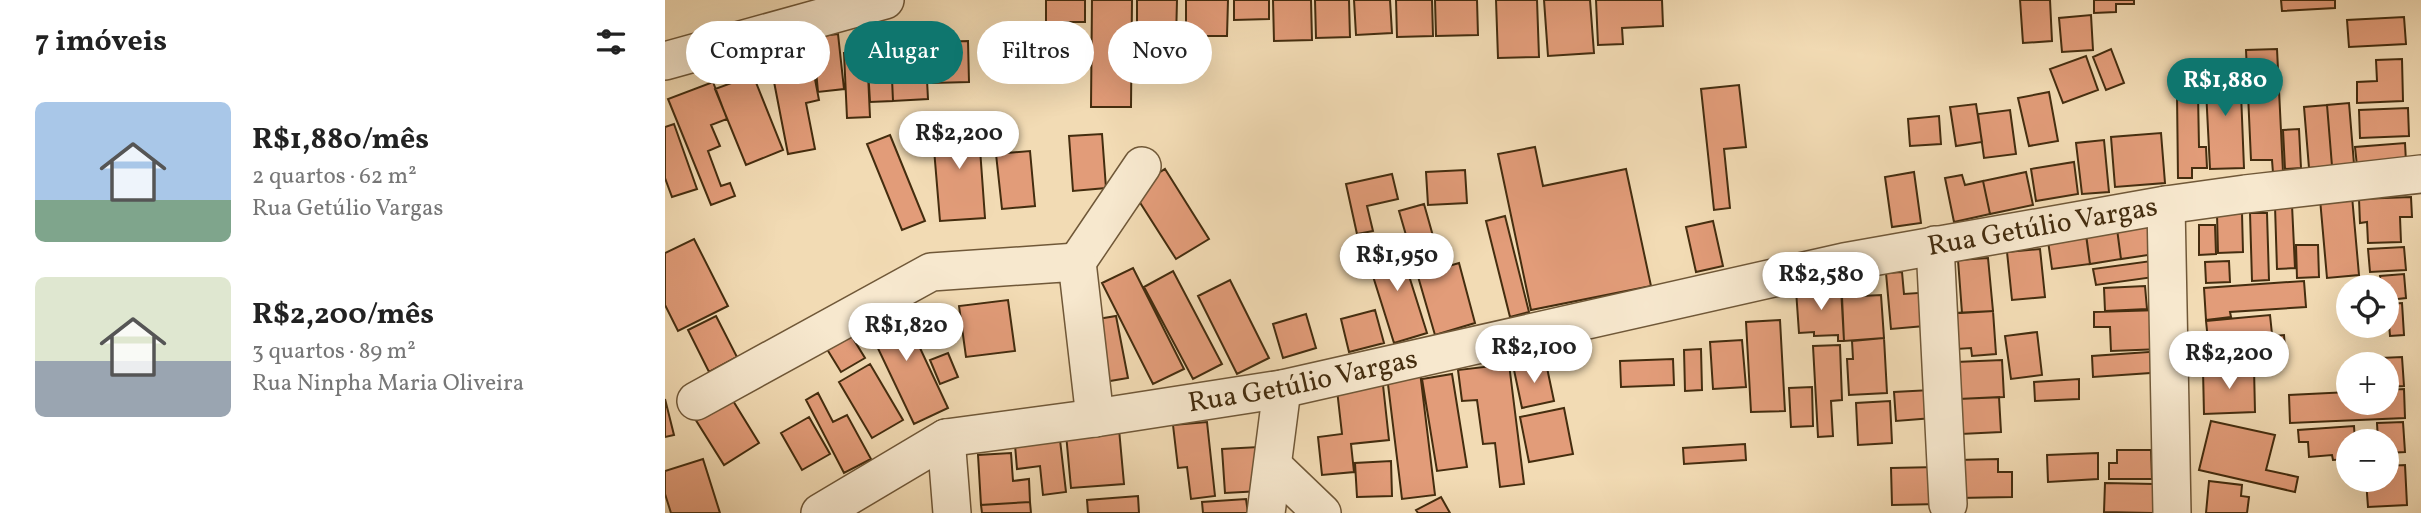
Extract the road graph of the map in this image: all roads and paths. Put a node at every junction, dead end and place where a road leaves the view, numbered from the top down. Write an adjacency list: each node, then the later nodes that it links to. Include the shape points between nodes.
1 (885, 0): 2 (street)
2 (665, 61)
3 (1142, 166): 7 (street)
4 (2421, 174): 5 (street, Rua Getúlio Vargas)
5 (2166, 205): 6 (street, Rua Getúlio Vargas); 18 (street)
6 (1935, 246): 8 (street, Rua Getúlio Vargas, via 1844,261); 13 (street)
7 (1077, 261): 9 (street, via 931,272); 10 (street)
8 (1282, 389): 10 (street, Rua Getúlio Vargas); 12 (street)
9 (696, 401)
10 (1095, 418): 11 (street, Rua Getúlio Vargas)
11 (946, 438): 14 (street, Rua Getúlio Vargas); 15 (street)
12 (1273, 466): 16 (street); 17 (street)
13 (1948, 504)
14 (820, 513)
15 (952, 513)
16 (1266, 513)
17 (1322, 513)
18 (2172, 513)

